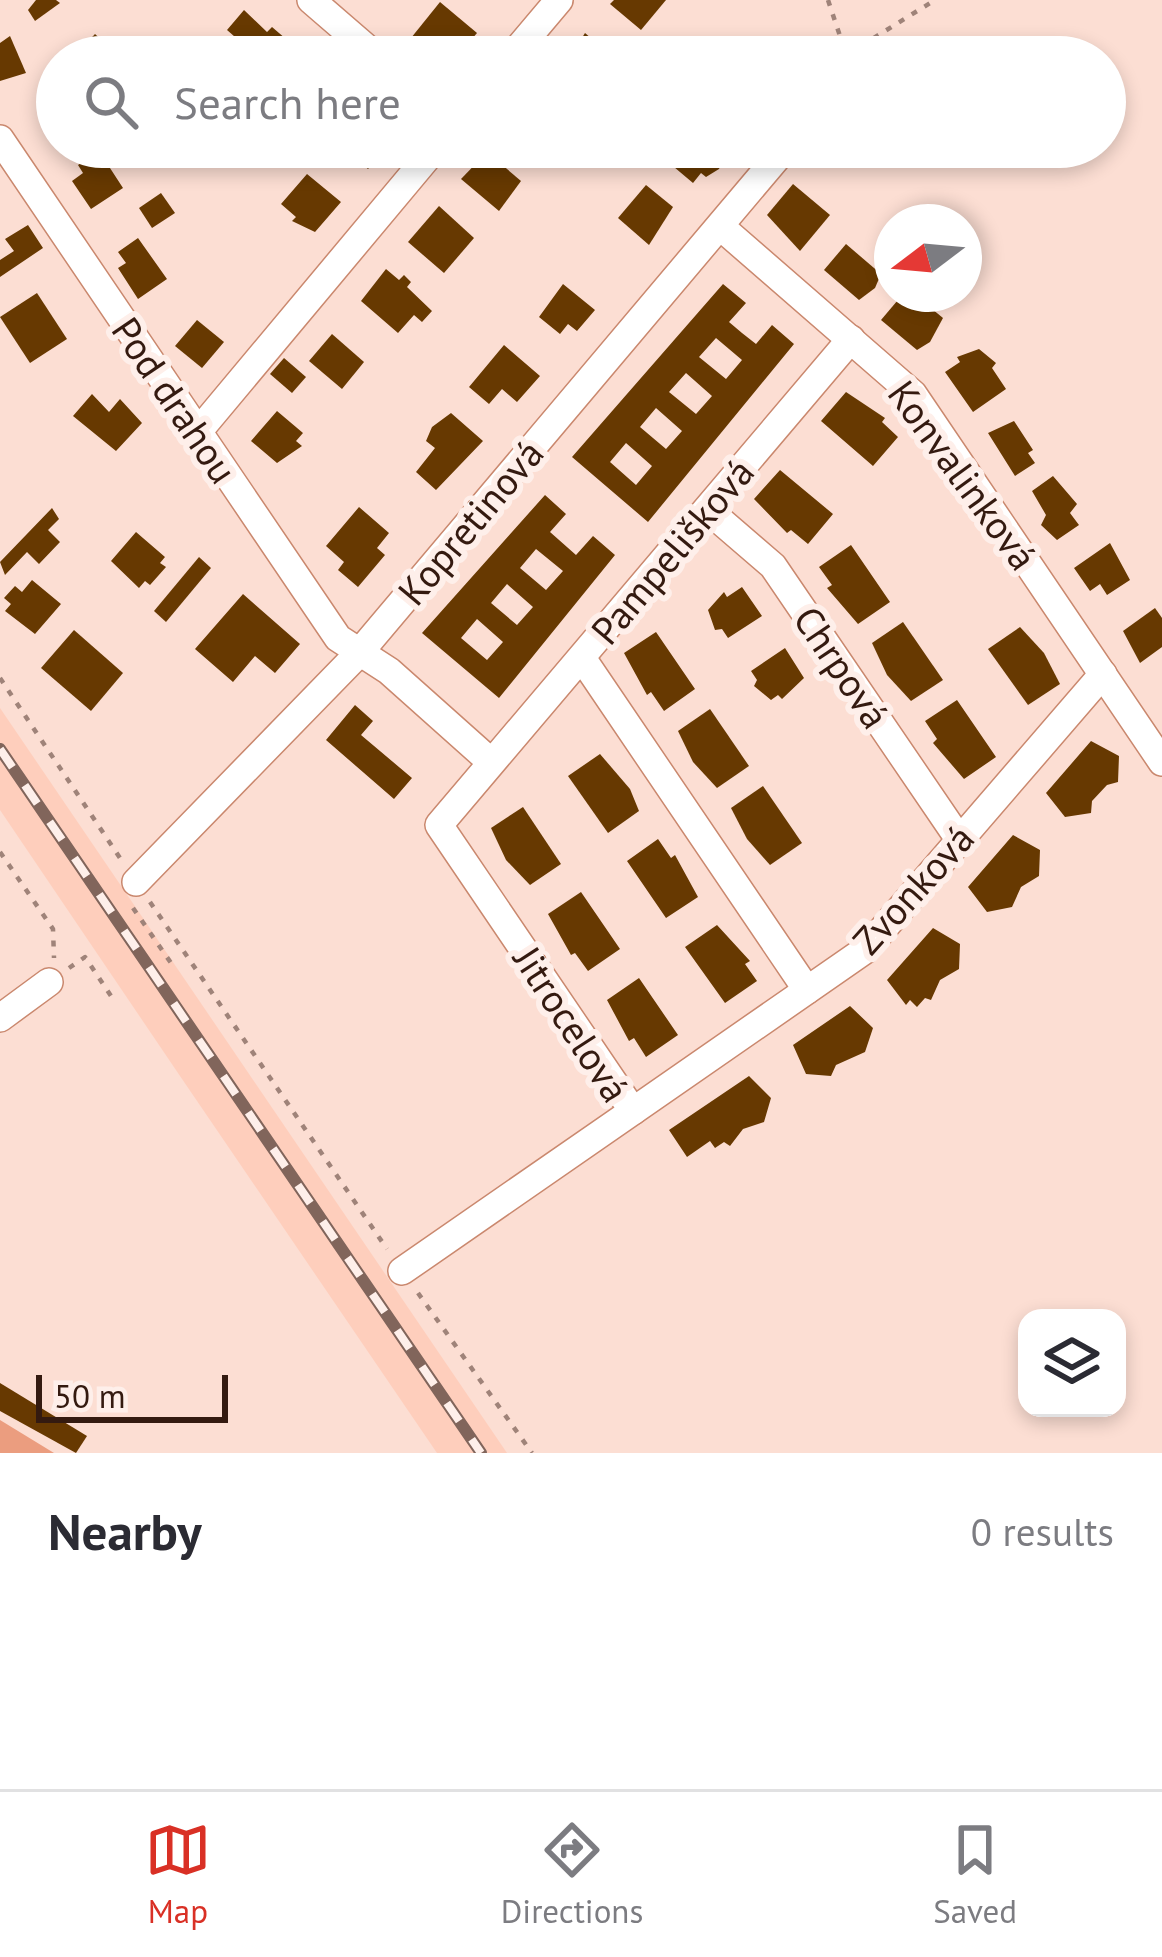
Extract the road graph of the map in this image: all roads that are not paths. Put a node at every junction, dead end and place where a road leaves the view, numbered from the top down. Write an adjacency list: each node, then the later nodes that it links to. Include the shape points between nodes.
1 (311, 0): 3 (street)
2 (559, 0): 4 (street)
3 (353, 36)
4 (529, 36)
5 (0, 139): 10 (street, Pod drahou)
6 (418, 168): 10 (street)
7 (769, 168): 8 (street, Kopretinová)
8 (721, 227): 9 (street, Konvalinková); 12 (street, Kopretinová)
9 (851, 339): 11 (street, Pampelišková); 14 (street, Konvalinková, via 913,394)
10 (197, 433): 12 (street, Pod drahou, via 338,638)
11 (708, 510): 13 (street, Pampelišková); 18 (street, Chrpová, via 773,566)
12 (358, 653): 15 (street); 19 (street, Kopretinová)
13 (582, 658): 15 (street, Pampelišková); 21 (street)
14 (1102, 674): 16 (street, Konvalinková); 18 (street, Zvonková)
15 (491, 762): 17 (street, Pampelišková)
16 (1162, 762)
17 (439, 825): 23 (street, Jitrocelová)
18 (959, 839): 21 (street, Zvonková, via 865,950)
19 (136, 882)
20 (49, 982): 22 (street)
21 (807, 990): 23 (street, Zvonková)
22 (0, 1018)
23 (633, 1111): 24 (street, Jitrocelová)
24 (402, 1271)

